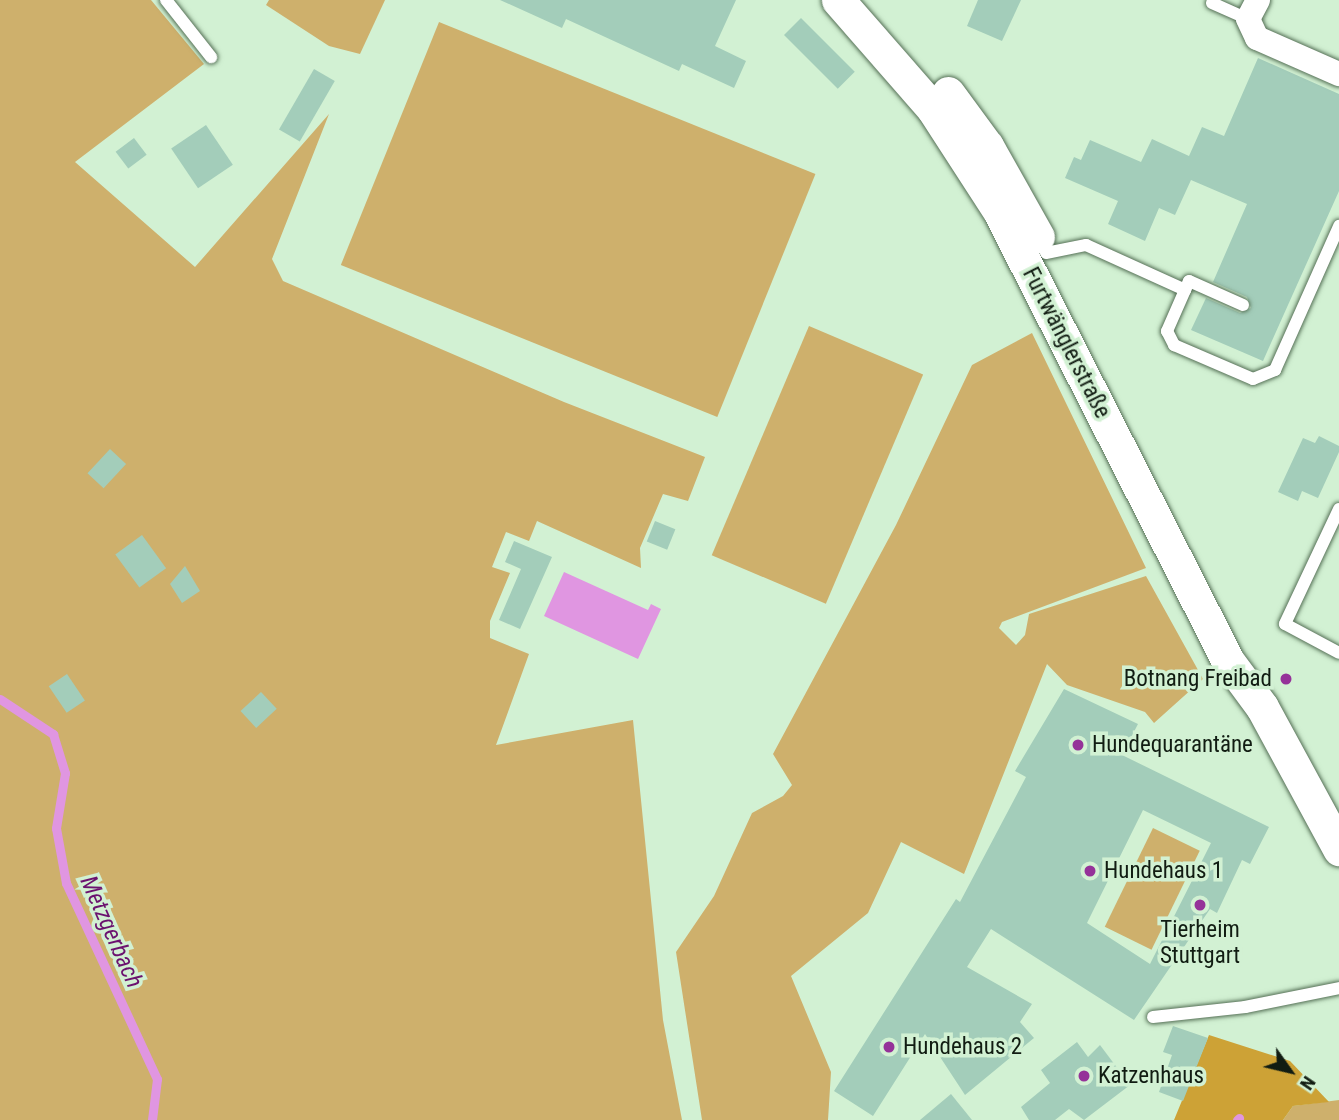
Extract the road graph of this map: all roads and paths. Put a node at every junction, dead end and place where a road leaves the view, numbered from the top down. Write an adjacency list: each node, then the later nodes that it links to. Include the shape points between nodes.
1 (166, 0): 6 (lane)
2 (838, 0): 14 (main road, Furtwänglerstraße, via 933,109 999,211 1228,662)
3 (869, 0): 9 (main road, Furtwänglerstraße, via 987,146)
4 (1212, 3): 5 (lane)
5 (1253, 10): 7 (street, via 1257,38)
6 (211, 57)
7 (1339, 74)
8 (1339, 226): 10 (lane, via 1275,370 1264,375 1253,379 1174,345 1167,331)
9 (1046, 253): 10 (lane, via 1086,245); 14 (main road, Furtwänglerstraße, via 1244,653)
10 (1185, 290): 11 (lane, via 1189,281)
11 (1243, 305)
12 (1339, 509): 13 (lane, via 1284,624)
13 (1339, 653)
14 (1262, 707): 15 (main road, Furtwänglerstraße)
15 (1339, 849)
16 (1339, 988): 17 (lane, via 1245,1007)
17 (1153, 1017)

